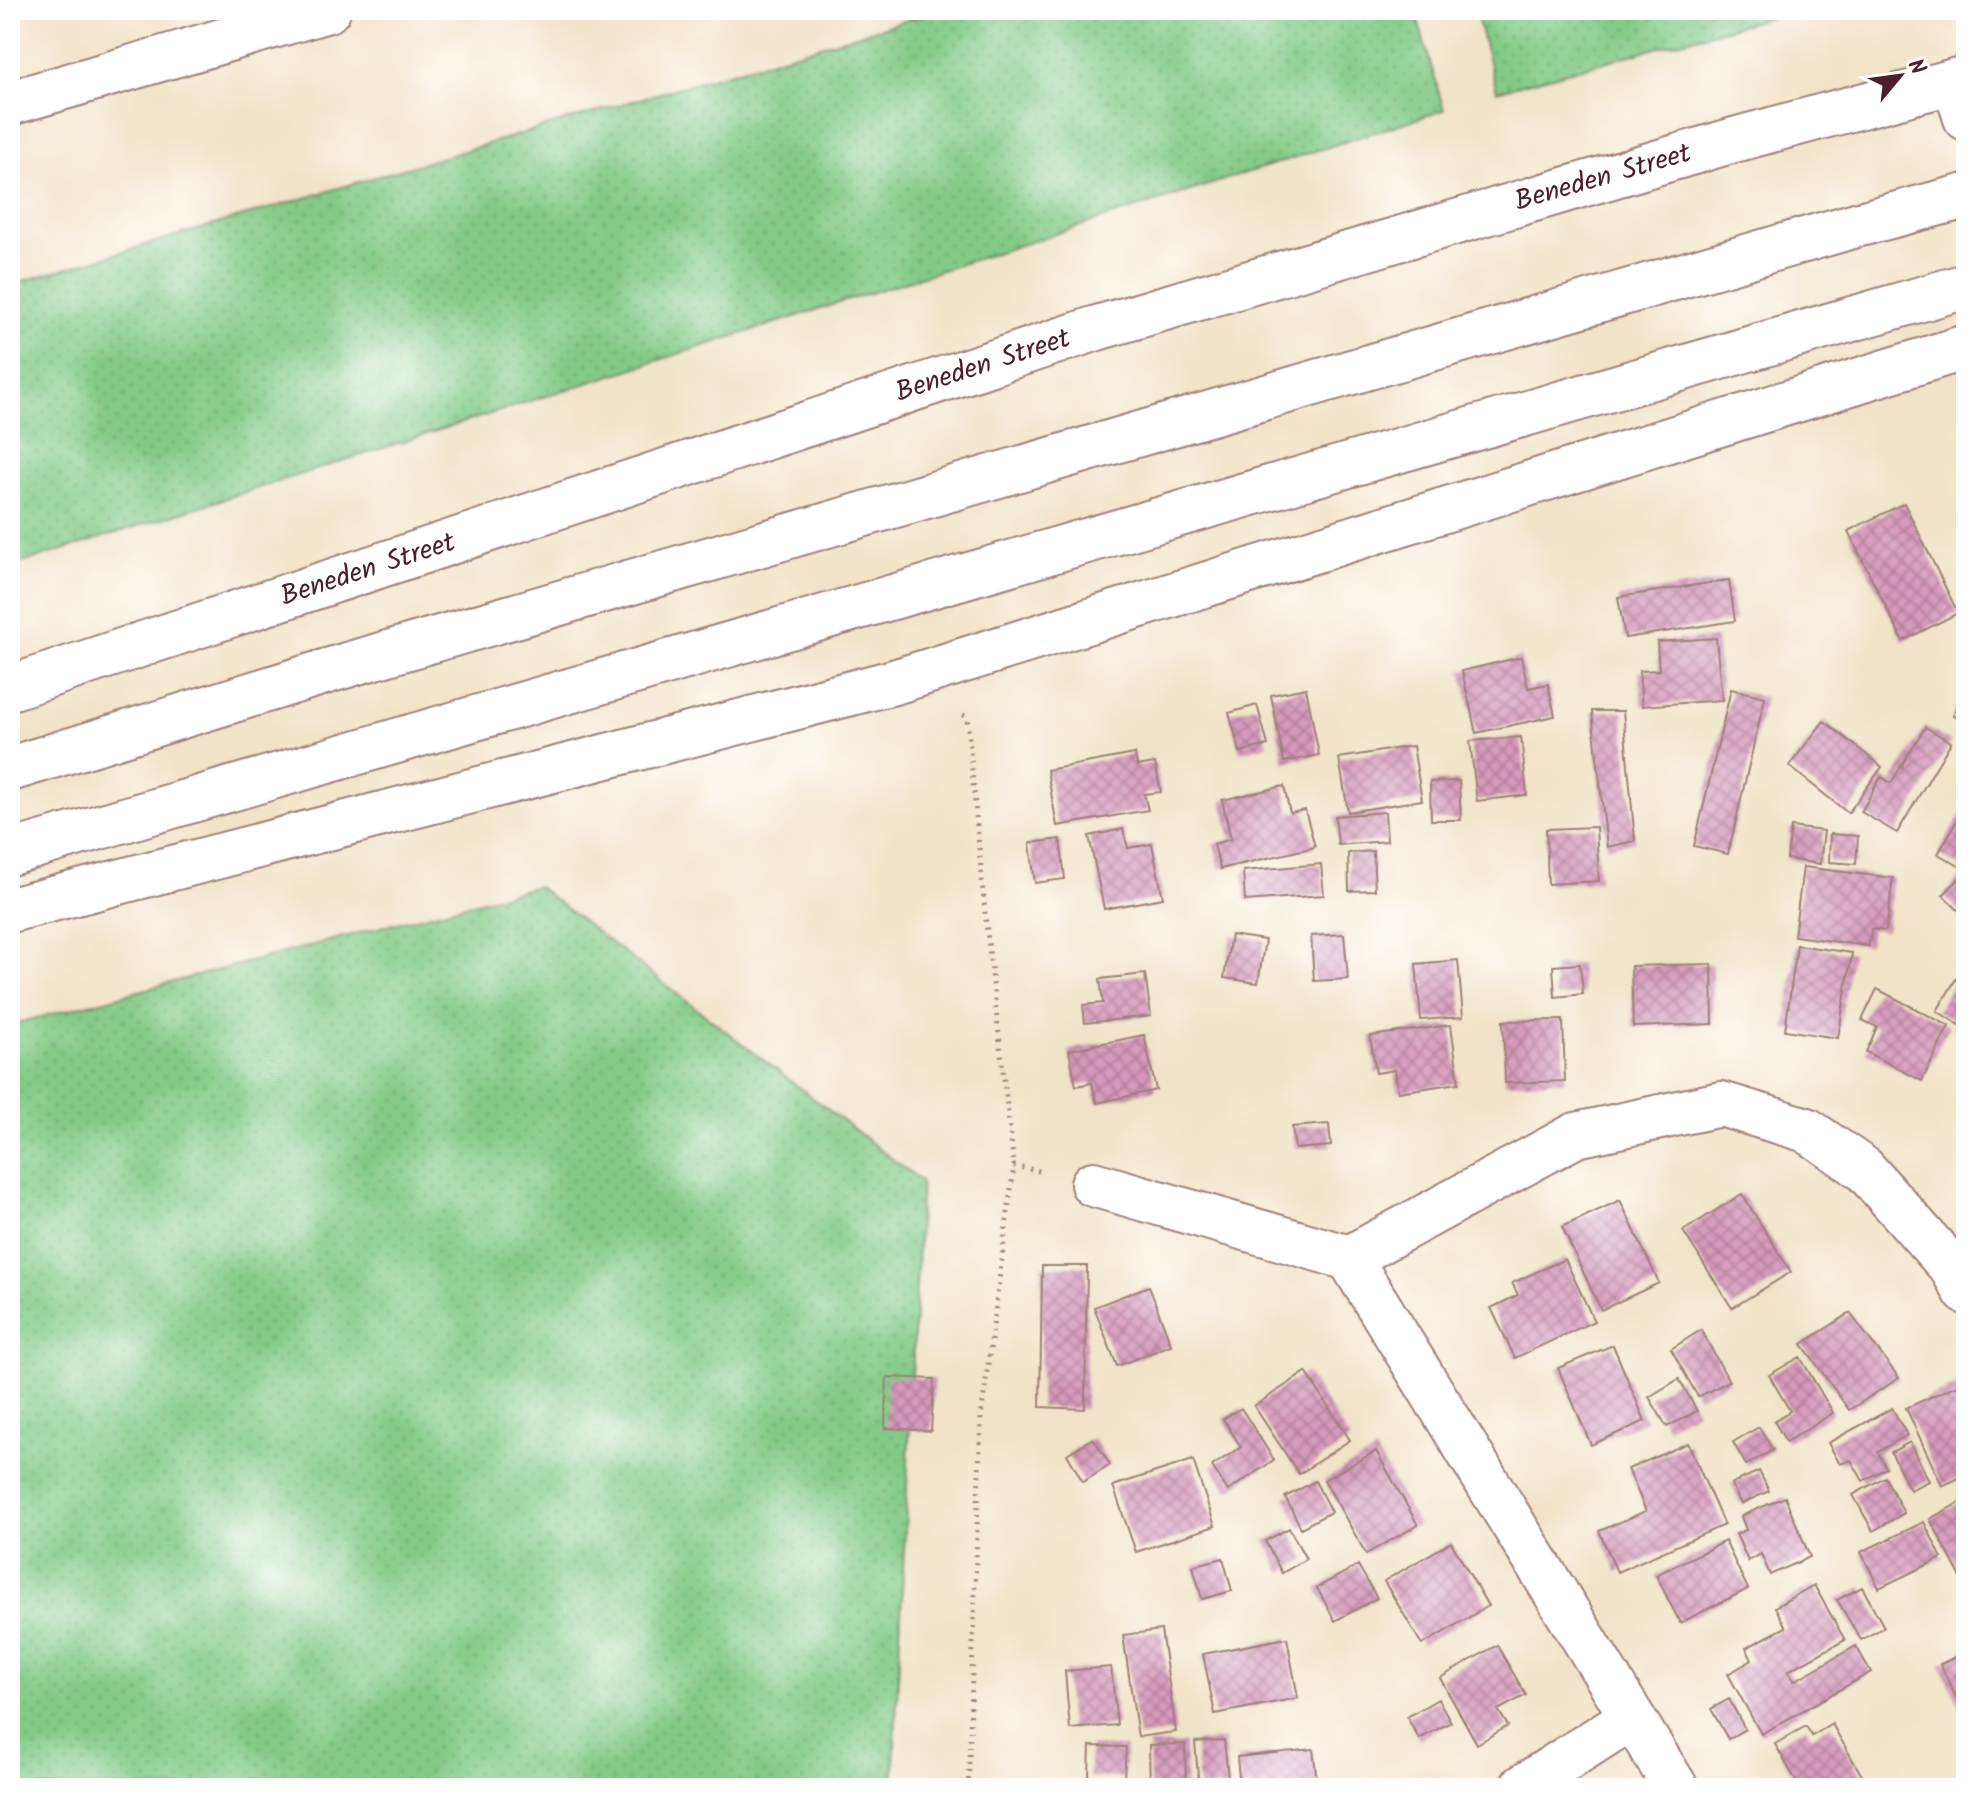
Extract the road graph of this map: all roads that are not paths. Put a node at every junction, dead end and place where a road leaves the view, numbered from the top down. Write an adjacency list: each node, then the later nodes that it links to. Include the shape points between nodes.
1 (328, 10): 3 (main road)
2 (1962, 92): 7 (main road, Beneden Street, via 1734,140 1097,328)
3 (10, 103)
4 (1966, 196): 8 (main road, via 377,656)
5 (1966, 286): 9 (main road)
6 (1966, 347): 10 (main road, via 894,682)
7 (10, 688)
8 (10, 769)
9 (10, 853)
10 (10, 910)
11 (1093, 1184): 12 (main road)
12 (1349, 1258): 13 (main road, via 1576,1135 1721,1104 1807,1130 1864,1169 1951,1267); 14 (main road)
13 (1966, 1292)
14 (1632, 1717): 15 (main road); 16 (main road)
15 (1521, 1788)
16 (1676, 1788)

